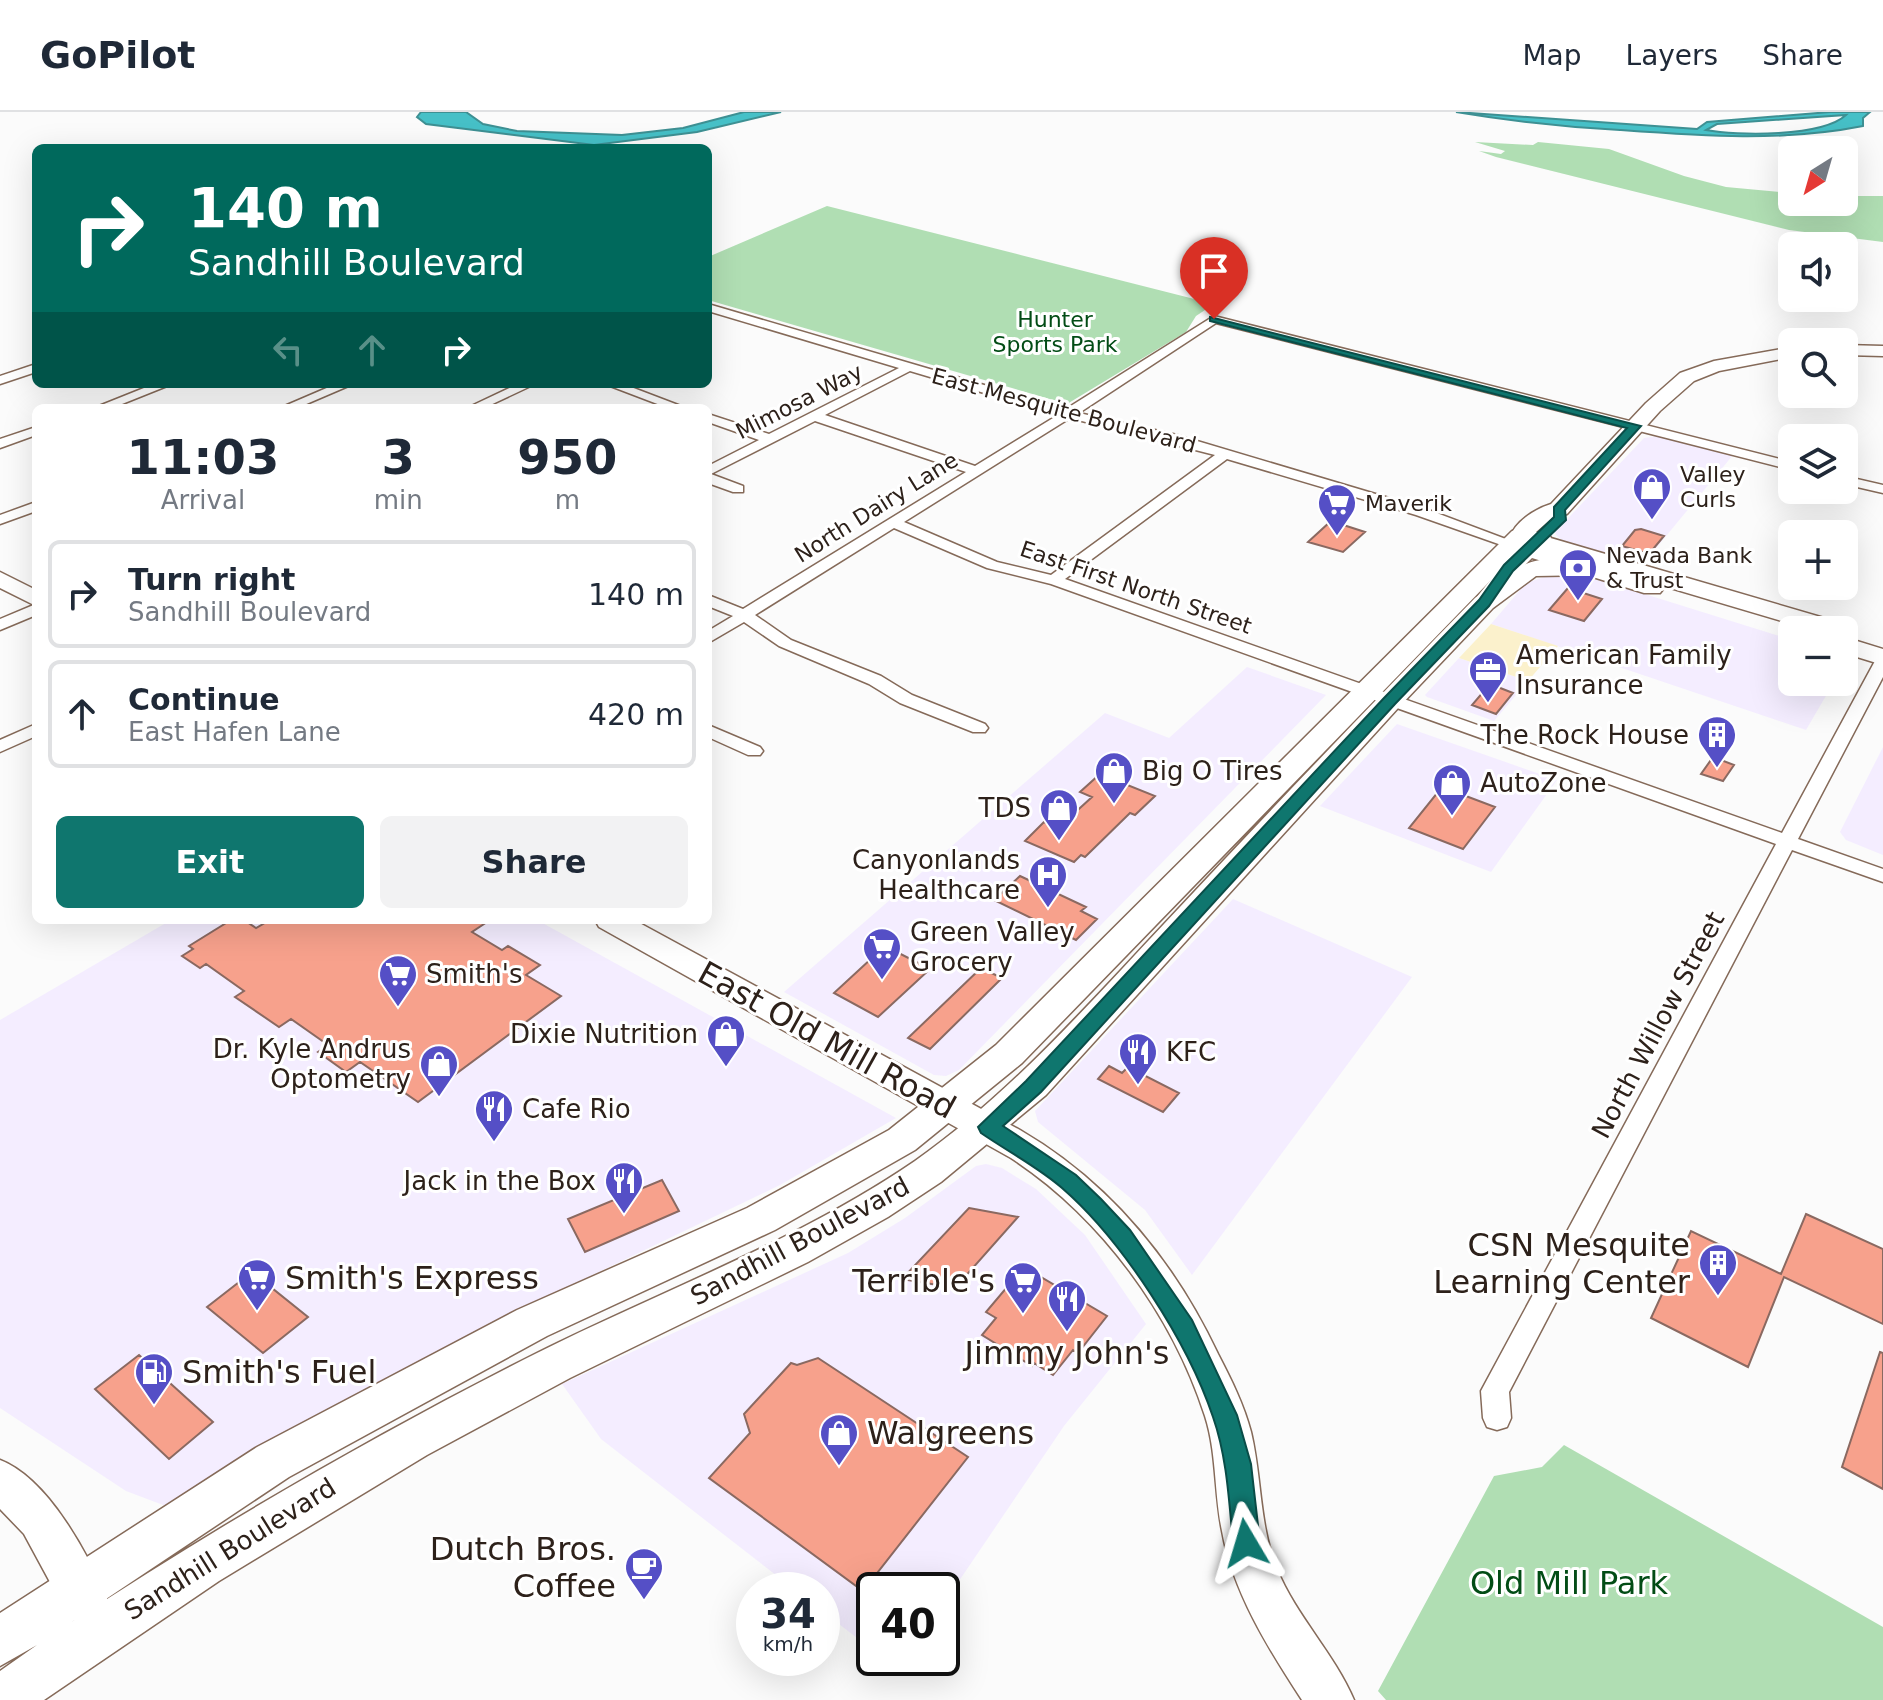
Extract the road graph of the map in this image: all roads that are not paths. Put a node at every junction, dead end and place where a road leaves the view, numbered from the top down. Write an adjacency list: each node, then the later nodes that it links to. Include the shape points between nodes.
1 (712, 308): 5 (street, East Mesquite Boulevard)
2 (1858, 350): 3 (main road)
3 (1883, 351)
4 (1778, 355): 19 (main road, via 1714,366 1687,377)
5 (909, 367): 16 (street, East Mesquite Boulevard); 17 (street, Mimosa Way)
6 (32, 369): 7 (street)
7 (0, 380)
8 (155, 388): 12 (street)
9 (337, 388): 13 (street)
10 (520, 388): 14 (street)
11 (620, 388): 15 (street)
12 (111, 404)
13 (296, 404)
14 (482, 404)
15 (656, 404)
16 (1068, 414): 19 (street, North Dairy Lane, via 1214,319); 23 (street, East Mesquite Boulevard); 26 (street, North Dairy Lane)
17 (814, 416): 21 (street, Mimosa Way); 26 (street)
18 (712, 419): 21 (street)
19 (1635, 426): 24 (street); 34 (main road, via 1559,509 1561,517)
20 (32, 432): 22 (street)
21 (770, 439): 25 (street, Mimosa Way)
22 (0, 444)
23 (1225, 454): 34 (street, East Mesquite Boulevard); 36 (street)
24 (1778, 462)
25 (712, 469)
26 (977, 471): 33 (street, North Dairy Lane)
27 (712, 479): 29 (street)
28 (1858, 483): 30 (street)
29 (738, 489)
30 (1883, 489)
31 (32, 508): 32 (street)
32 (0, 520)
33 (893, 523): 36 (street, East First North Street, via 995,565); 42 (street, North Dairy Lane)
34 (1525, 543): 37 (main road, East Mesquite Boulevard); 40 (main road, Sandhill Boulevard); 43 (main road, East Mesquite Boulevard); 51 (main road, Sandhill Boulevard)
35 (0, 579): 38 (main road)
36 (1054, 580): 51 (street, East First North Street)
37 (1652, 588): 40 (main road, via 1543,566 1519,574); 45 (main road, East Mesquite Boulevard)
38 (32, 597)
39 (712, 602): 42 (street)
40 (1484, 603): 51 (main road, Sandhill Boulevard)
41 (32, 611): 44 (street)
42 (744, 615): 46 (street, North Dairy Lane); 52 (street, via 785,643)
43 (1787, 616)
44 (0, 625)
45 (1778, 626)
46 (712, 635)
47 (1858, 636): 48 (main road, East Mesquite Boulevard)
48 (1883, 643)
49 (1858, 650): 50 (main road)
50 (1883, 659): 58 (street, North Willow Street)
51 (1378, 697): 57 (main road, Sandhill Boulevard); 58 (street, East First North Street); 60 (main road, Sandhill Boulevard)
52 (979, 728)
53 (32, 731): 55 (street)
54 (712, 732): 56 (street)
55 (0, 747)
56 (754, 751)
57 (1239, 821): 60 (main road, via 1251,838 1195,898); 62 (main road, Sandhill Boulevard, via 1009,1054)
58 (1787, 842): 59 (street, East First North Street); 64 (street, North Willow Street, via 1495,1391)
59 (1883, 876)
60 (1191, 916): 63 (main road, Sandhill Boulevard, via 1033,1086)
61 (617, 924): 62 (main road, East Old Mill Road)
62 (943, 1106): 63 (main road, East Old Mill Road); 66 (main road, Sandhill Boulevard, via 902,1140 761,1219 532,1323 273,1462)
63 (988, 1127): 66 (main road, Sandhill Boulevard, via 889,1198 782,1256 556,1365 289,1511); 69 (main road, East Old Mill Road, via 1068,1181 1093,1205 1122,1236 1183,1327 1225,1415 1238,1464 1246,1543 1264,1596)
64 (1497, 1418)
65 (0, 1480): 66 (main road, via 39,1519)
66 (89, 1608): 67 (main road, Sandhill Boulevard); 68 (main road, Sandhill Boulevard)
67 (0, 1641)
68 (1, 1700)
69 (1330, 1700)

